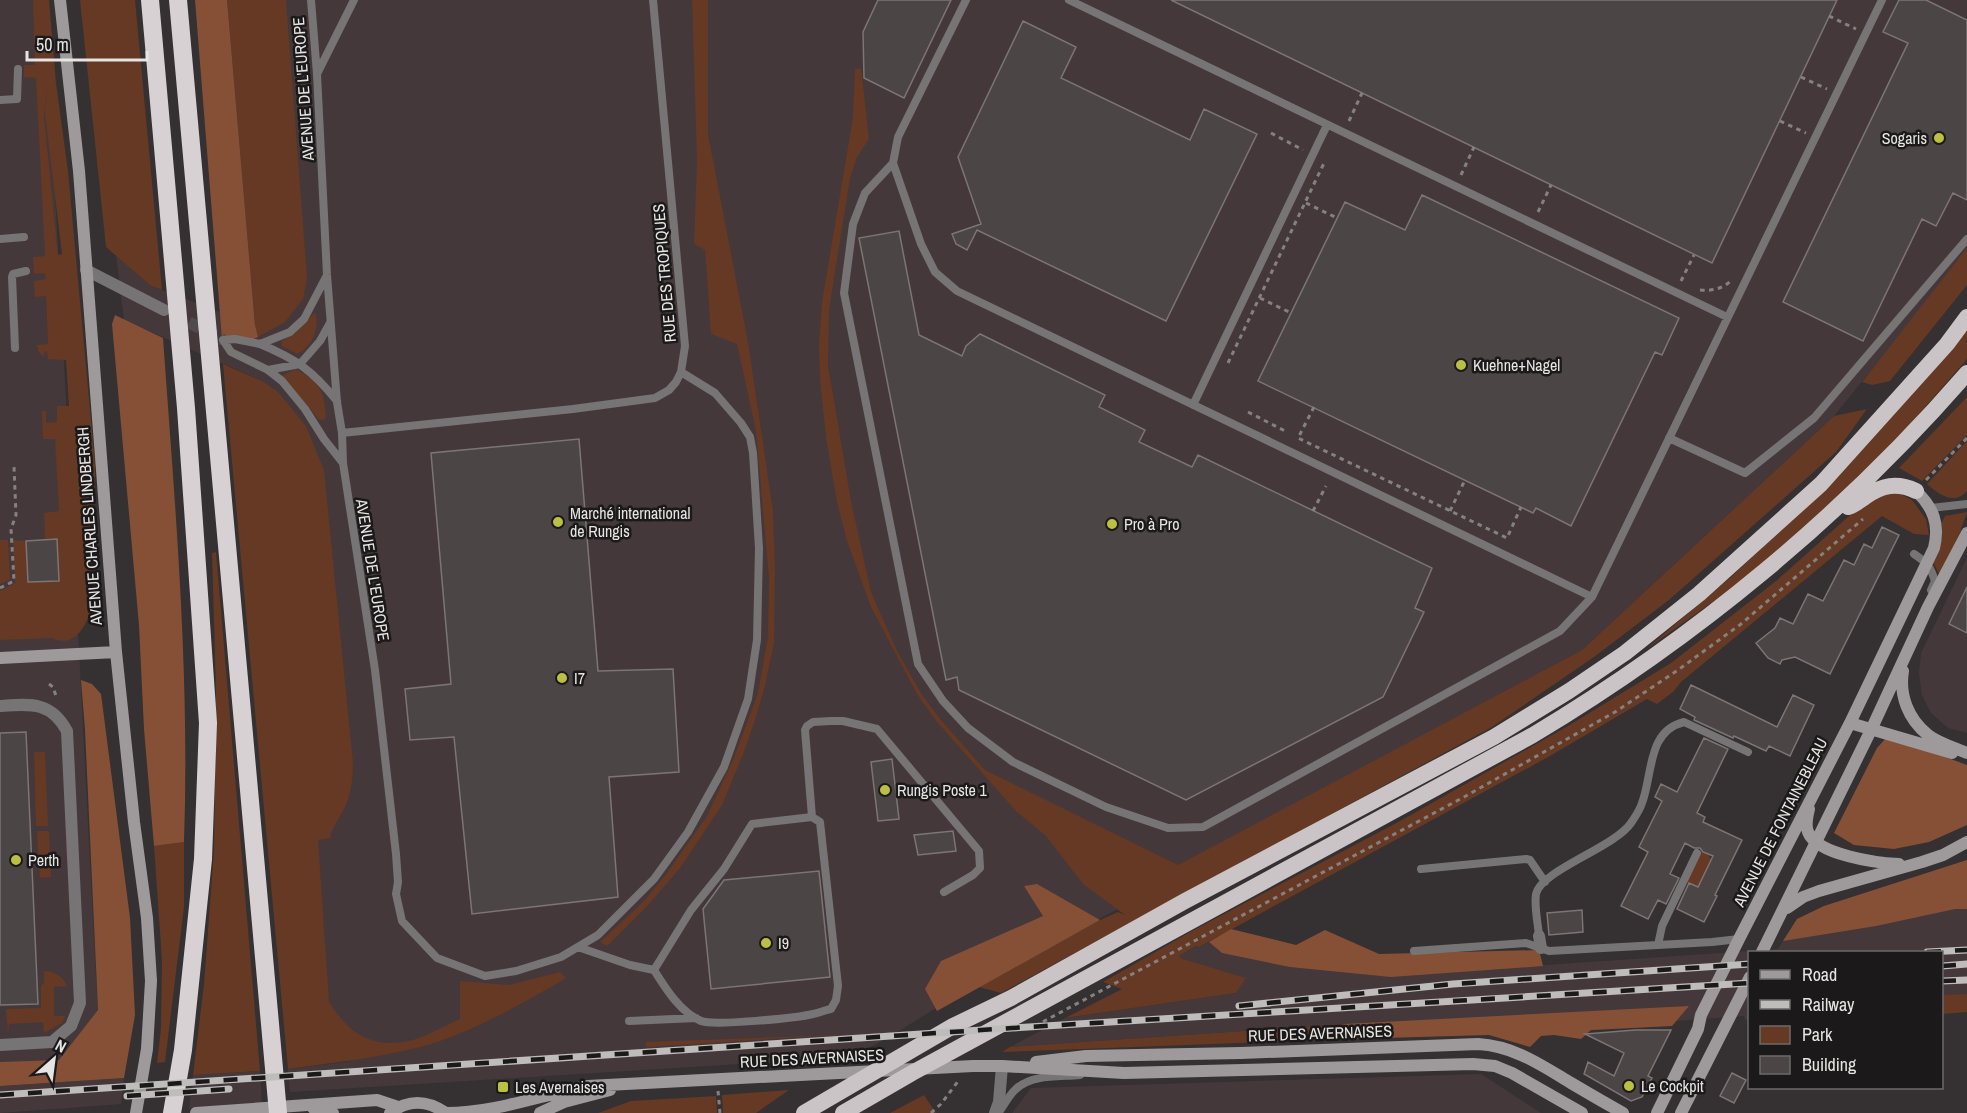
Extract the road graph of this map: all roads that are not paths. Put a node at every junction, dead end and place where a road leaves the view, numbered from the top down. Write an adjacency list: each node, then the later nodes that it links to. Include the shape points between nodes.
1 (60, 0): 18 (main road, AVENUE CHARLES LINDBERGH)
2 (150, 0): 80 (highway, via 186,408 208,723 203,859 183,1050)
3 (178, 0): 82 (highway)
4 (311, 0): 11 (lane, AVENUE DE L'EUROPE)
5 (354, 0): 11 (lane)
6 (653, 0): 29 (lane, RUE DES TROPIQUES, via 682,303 685,346)
7 (966, 0): 14 (lane, via 898,137)
8 (1070, 0): 13 (lane)
9 (1882, 0): 22 (lane)
10 (18, 69): 12 (lane, via 17,99)
11 (317, 74): 20 (lane, AVENUE DE L'EUROPE)
12 (0, 100)
13 (1327, 125): 22 (lane); 32 (lane)
14 (894, 163): 32 (lane, via 921,244 935,272 957,291); 43 (lane, via 865,193 853,224 844,293 846,305 918,664 943,701 968,728 1013,762 1106,807 1168,828 1203,827 1560,631)
15 (24, 237): 16 (lane)
16 (0, 239)
17 (1967, 239): 34 (lane, via 1814,418 1745,473)
18 (86, 270): 21 (street); 45 (main road, AVENUE CHARLES LINDBERGH)
19 (26, 271): 26 (lane, via 12,277)
20 (327, 275): 24 (lane, AVENUE DE L'EUROPE); 25 (lane, via 304,319 290,332)
21 (164, 310)
22 (1727, 317): 34 (lane)
23 (1967, 317): 86 (highway, via 1821,484 1699,594 1569,692 1494,737 953,1026)
24 (331, 322): 27 (lane); 31 (lane, AVENUE DE L'EUROPE)
25 (260, 344): 27 (lane); 28 (lane, via 223,340 231,351)
26 (15, 348)
27 (300, 364): 28 (lane); 31 (lane, via 320,380)
28 (268, 370): 35 (lane, via 305,409)
29 (681, 372): 33 (lane, via 669,390 656,398); 66 (lane, AVENUE DE L'EUROPE, via 715,393 750,436 759,548 758,640 748,699 724,767 688,832 654,879 598,935)
30 (1967, 373): 38 (highway)
31 (337, 402): 33 (lane, AVENUE DE L'EUROPE)
32 (1193, 405): 43 (lane)
33 (342, 433): 35 (lane, AVENUE DE L'EUROPE)
34 (1669, 438): 43 (lane)
35 (343, 463): 66 (lane, AVENUE DE L'EUROPE, via 375,670 396,854 396,894 402,921 437,958 485,976 561,957)
36 (1920, 487): 38 (highway, via 1886,485 1852,506); 39 (main road)
37 (1967, 504): 39 (lane)
38 (1838, 506): 87 (highway, via 1690,628 1559,719)
39 (1931, 508): 42 (main road, AVENUE DE FONTAINEBLEAU, via 1936,528)
40 (1967, 532): 44 (main road)
41 (1914, 554): 42 (lane)
42 (1928, 563): 44 (lane, via 1935,581); 49 (main road, AVENUE DE FONTAINEBLEAU)
43 (1592, 597)
44 (1921, 623): 47 (main road)
45 (116, 652): 46 (main road); 79 (main road, AVENUE CHARLES LINDBERGH, via 151,981 147,1049)
46 (0, 658)
47 (1905, 658): 50 (main road); 52 (main road, via 1902,694 1908,711 1928,736)
48 (0, 706): 73 (street, via 39,705 62,721 67,731 80,1004 71,1026 52,1042)
49 (1850, 723): 50 (main road); 53 (main road, AVENUE DE FONTAINEBLEAU)
50 (1872, 730): 52 (main road, via 1950,753); 56 (main road)
51 (1748, 752): 60 (lane, via 1684,722 1673,725 1654,749 1643,802 1630,825 1622,834)
52 (1967, 753)
53 (1810, 799): 56 (main road, via 1807,830); 63 (main road, AVENUE DE FONTAINEBLEAU)
54 (812, 817): 61 (lane, via 807,726 838,721 877,729 979,851 980,868); 69 (lane, via 752,824); 71 (lane, via 819,822 838,986 831,1009 795,1017 722,1023)
55 (1967, 842): 58 (main road, via 1943,855)
56 (1818, 843): 58 (main road, via 1850,858); 62 (main road)
57 (1697, 853): 65 (lane, via 1662,926)
58 (1910, 865): 62 (main road, via 1819,891)
59 (1421, 869): 60 (lane, via 1526,859)
60 (1545, 882): 64 (lane, via 1536,895)
61 (944, 892)
62 (1784, 911): 67 (main road)
63 (1738, 939): 65 (lane); 91 (main road, AVENUE DE FONTAINEBLEAU)
64 (1540, 942): 65 (lane, via 1549,951); 68 (lane)
65 (1658, 945)
66 (578, 947): 69 (lane)
67 (1763, 950)
68 (1414, 951)
69 (654, 970): 71 (lane, via 677,1001)
70 (1748, 979): 92 (main road)
71 (697, 1018): 72 (lane)
72 (629, 1021)
73 (0, 1045)
74 (1002, 1066): 75 (main road, RUE DES AVERNAISES); 76 (main road, RUE DES AVERNAISES); 88 (street); 90 (main road, RUE DES AVERNAISES, via 1086,1056 1495,1045 1536,1062)
75 (1123, 1073): 88 (lane, via 1031,1080 1017,1087); 89 (main road, RUE DES AVERNAISES, via 1473,1064 1512,1073)
76 (624, 1085): 84 (main road, RUE DES AVERNAISES, via 588,1086 477,1112); 85 (main road, RUE DES AVERNAISES)
77 (303, 1105): 78 (main road, via 377,1100); 81 (main road); 83 (main road)
78 (394, 1110): 84 (main road, via 411,1102 423,1102)
79 (136, 1113)
80 (172, 1113)
81 (196, 1113)
82 (278, 1113)
83 (333, 1113)
84 (446, 1113)
85 (540, 1113)
86 (804, 1113)
87 (843, 1113)
88 (997, 1113)
89 (1582, 1113)
90 (1623, 1113)
91 (1658, 1113)
92 (1681, 1113)

